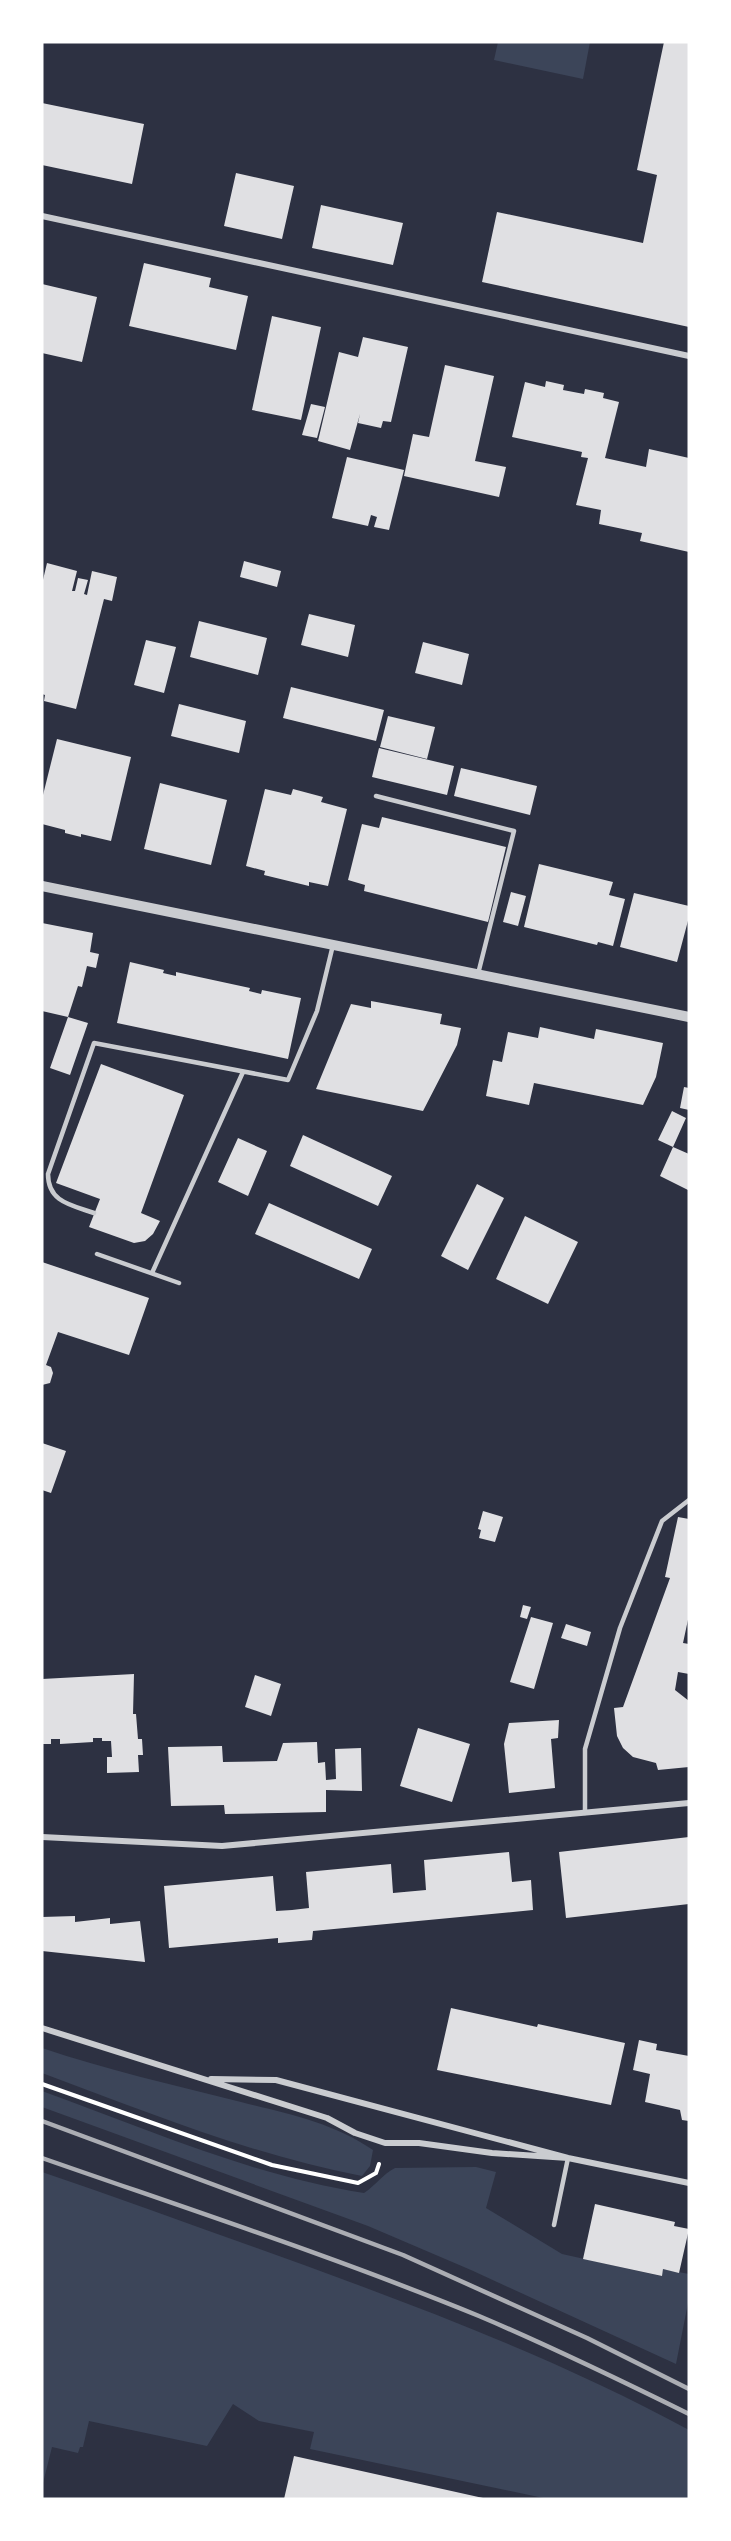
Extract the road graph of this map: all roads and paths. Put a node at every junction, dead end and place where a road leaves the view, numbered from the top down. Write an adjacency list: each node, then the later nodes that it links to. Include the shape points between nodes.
1 (42, 216): 2 (street)
2 (689, 356)
3 (376, 796): 6 (lane, via 514,831)
4 (42, 886): 5 (street)
5 (333, 945): 6 (street); 8 (lane, via 317,1011 288,1080)
6 (478, 974): 7 (street)
7 (689, 1017)
8 (243, 1072): 9 (lane, via 94,1043 48,1173 48,1187 57,1198); 11 (lane)
9 (94, 1213)
10 (97, 1254): 11 (lane)
11 (152, 1273): 12 (lane)
12 (179, 1283)
13 (689, 1500): 15 (lane, via 662,1521 620,1628 585,1749)
14 (689, 1803): 15 (street)
15 (585, 1813): 16 (street, via 222,1846)
16 (42, 1837)
17 (42, 2028): 18 (street)
18 (205, 2079): 20 (street, via 327,2118); 21 (street, via 276,2080)
19 (42, 2084): 20 (path, via 272,2165 358,2183 376,2173)
20 (385, 2143): 21 (street)
21 (568, 2158): 22 (street); 23 (lane)
22 (689, 2184)
23 (554, 2225)

